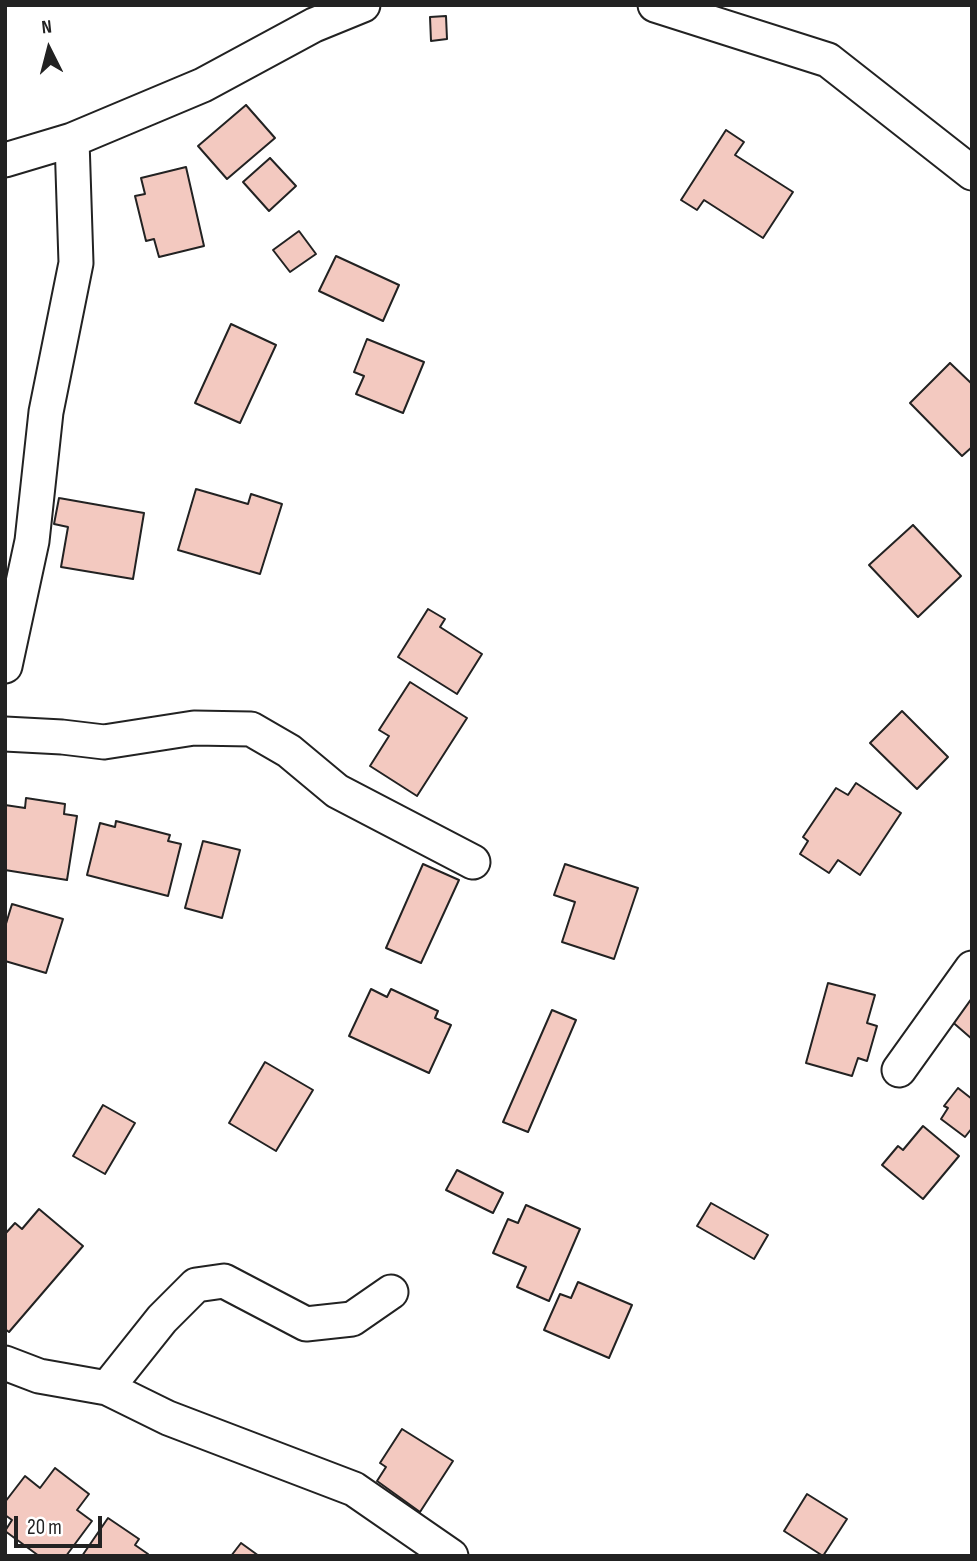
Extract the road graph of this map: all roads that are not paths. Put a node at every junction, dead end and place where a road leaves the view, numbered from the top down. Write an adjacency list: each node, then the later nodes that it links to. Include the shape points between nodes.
1 (363, 5): 3 (street, via 314,25 203,85)
2 (655, 5): 5 (street, via 828,60)
3 (72, 140): 4 (street); 6 (street, via 76,263 46,412 32,541)
4 (5, 160)
5 (972, 173)
6 (5, 666)
7 (5, 734): 8 (street, via 104,742 194,728 251,729 289,751 337,791)
8 (473, 862)
9 (972, 968): 10 (street)
10 (899, 1070)
11 (391, 1292): 13 (street, via 352,1319 306,1324 223,1281 197,1285 162,1319)
12 (5, 1363): 13 (street, via 39,1376)
13 (107, 1388): 14 (street, via 168,1418 354,1489)
14 (431, 1551)

